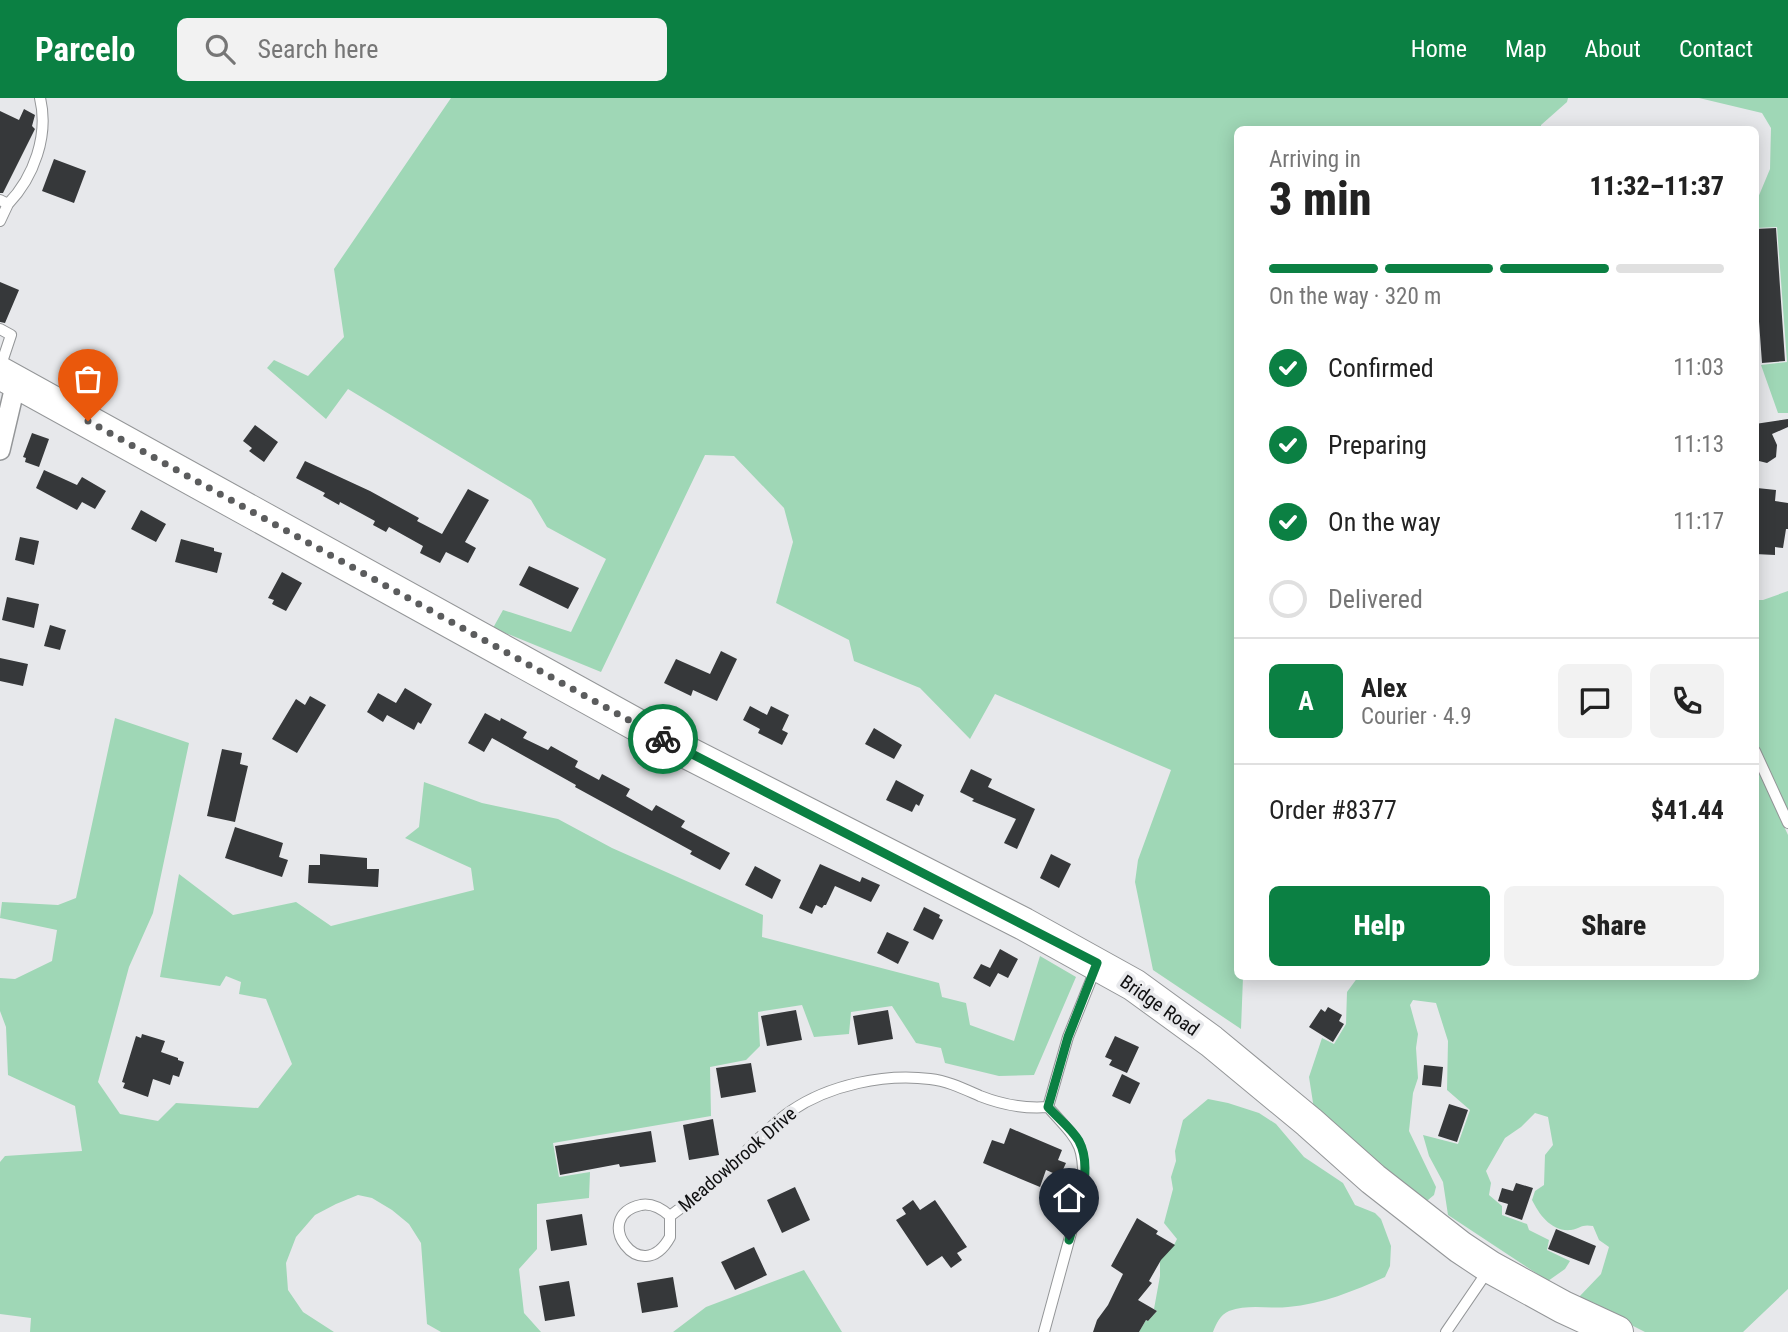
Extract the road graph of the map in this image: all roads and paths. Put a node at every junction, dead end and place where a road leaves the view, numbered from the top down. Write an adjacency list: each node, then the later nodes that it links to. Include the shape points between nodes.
1 (40, 98): 2 (lane, via 42,127 32,170 22,190)
2 (4, 202): 3 (lane)
3 (0, 221)
4 (0, 329): 5 (lane, via 11,335)
5 (5, 374): 6 (street); 9 (main road, Bridge Road, via 686,752)
6 (0, 450)
7 (1759, 760): 8 (lane)
8 (1788, 823)
9 (1097, 963): 10 (lane, via 1068,1037); 12 (main road, Bridge Road, via 1211,1041 1373,1179)
10 (1048, 1107): 11 (lane, Meadowbrook Drive, via 1006,1105 933,1079 887,1079 851,1086 790,1111 722,1176); 13 (lane, via 1079,1141 1084,1176)
11 (670, 1216): 11 (lane, Meadowbrook Drive, via 647,1204 628,1210 619,1222 624,1245 639,1255 657,1251 670,1237)
12 (1490, 1268): 14 (lane); 15 (main road, Bridge Road)
13 (1044, 1332)
14 (1446, 1332)
15 (1617, 1332)

